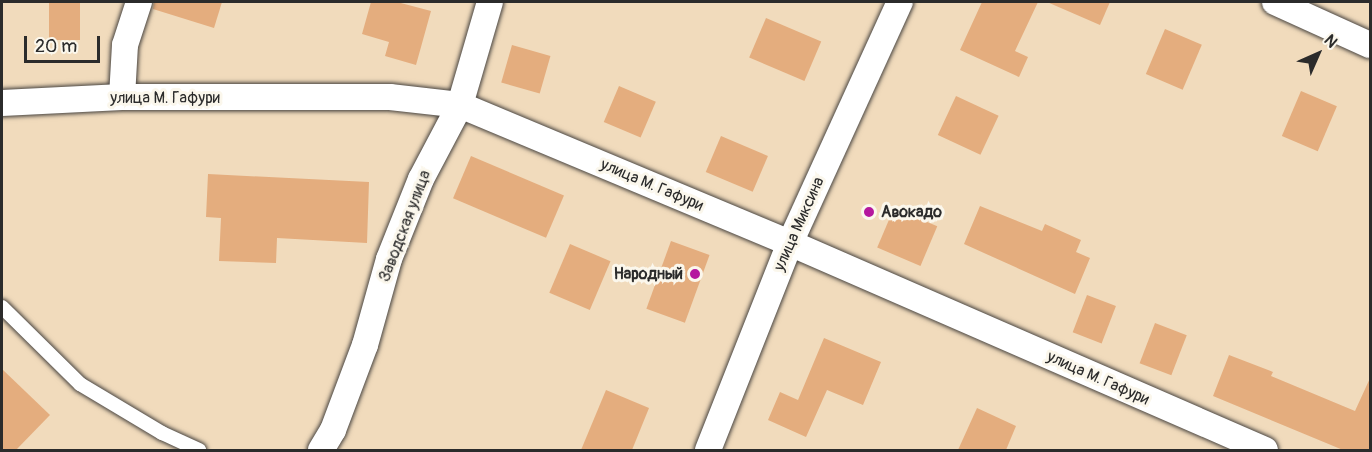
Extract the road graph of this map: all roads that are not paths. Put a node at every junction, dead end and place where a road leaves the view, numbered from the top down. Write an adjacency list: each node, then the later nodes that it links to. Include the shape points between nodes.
1 (139, 2): 6 (street, via 125,45)
2 (490, 2): 8 (street, Заводская улица)
3 (900, 2): 9 (street, улица Миксина)
4 (1275, 2): 5 (street)
5 (1371, 45)
6 (122, 97): 7 (street, улица М. Гафури); 8 (street, улица М. Гафури, via 390,97)
7 (2, 103)
8 (460, 105): 9 (street, улица М. Гафури); 12 (street, Заводская улица, via 421,178 393,249 365,345 333,430)
9 (790, 243): 13 (street, улица Миксина); 14 (street, улица М. Гафури)
10 (2, 306): 11 (lane, via 80,384 162,433)
11 (199, 450)
12 (321, 450)
13 (708, 450)
14 (1265, 450)

